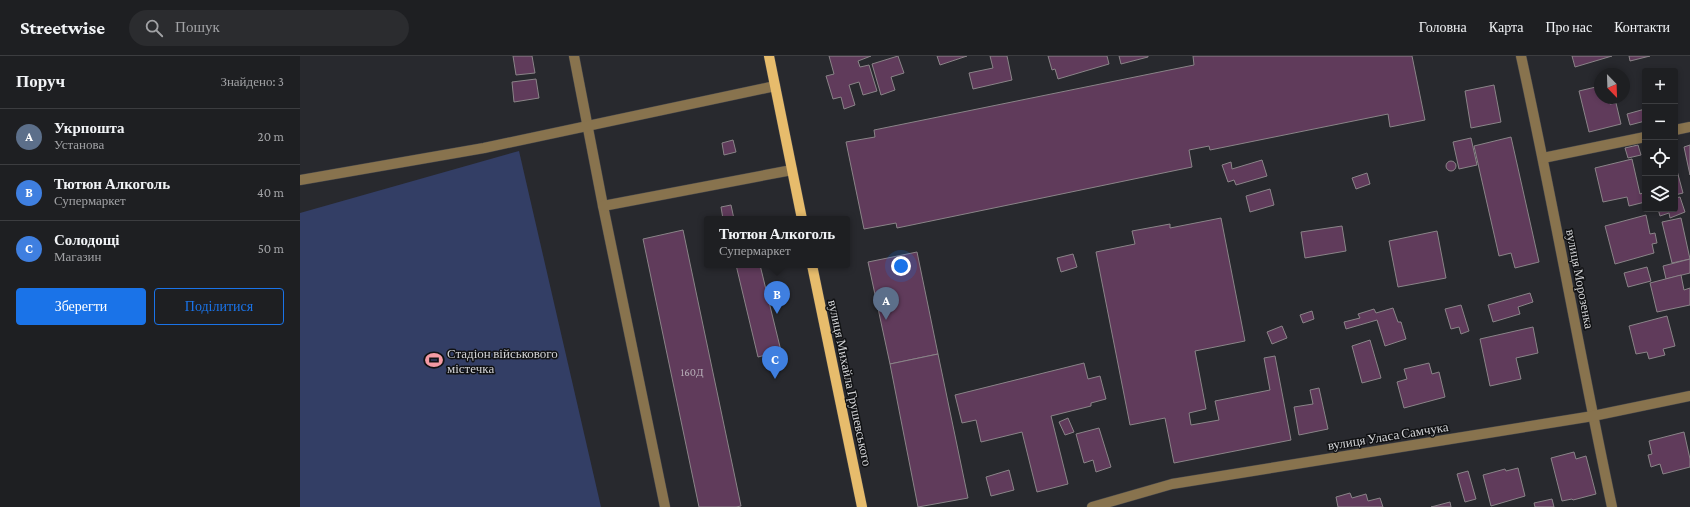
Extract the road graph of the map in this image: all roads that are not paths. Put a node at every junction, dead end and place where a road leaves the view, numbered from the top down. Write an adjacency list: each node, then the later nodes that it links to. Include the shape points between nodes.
1 (574, 56): 5 (street)
2 (769, 56): 4 (main road)
3 (1521, 56): 9 (street, вулиця Морозенка)
4 (775, 86): 5 (street); 10 (main road)
5 (588, 125): 11 (street, via 484,148); 12 (street)
6 (1690, 127): 7 (street)
7 (1678, 129)
8 (1642, 138): 9 (street)
9 (1543, 158): 16 (street, вулиця Морозенка)
10 (792, 170): 12 (street); 13 (main road)
11 (300, 180)
12 (603, 206): 17 (street)
13 (801, 216)
14 (813, 268): 18 (main road, вулиця Михайла Грушевського)
15 (1690, 396): 16 (street, вулиця Уласа Самчука)
16 (1592, 416): 19 (street, вулиця Уласа Самчука, via 1172,484); 20 (street, вулиця Морозенка)
17 (665, 507)
18 (862, 507)
19 (1092, 507)
20 (1612, 507)

